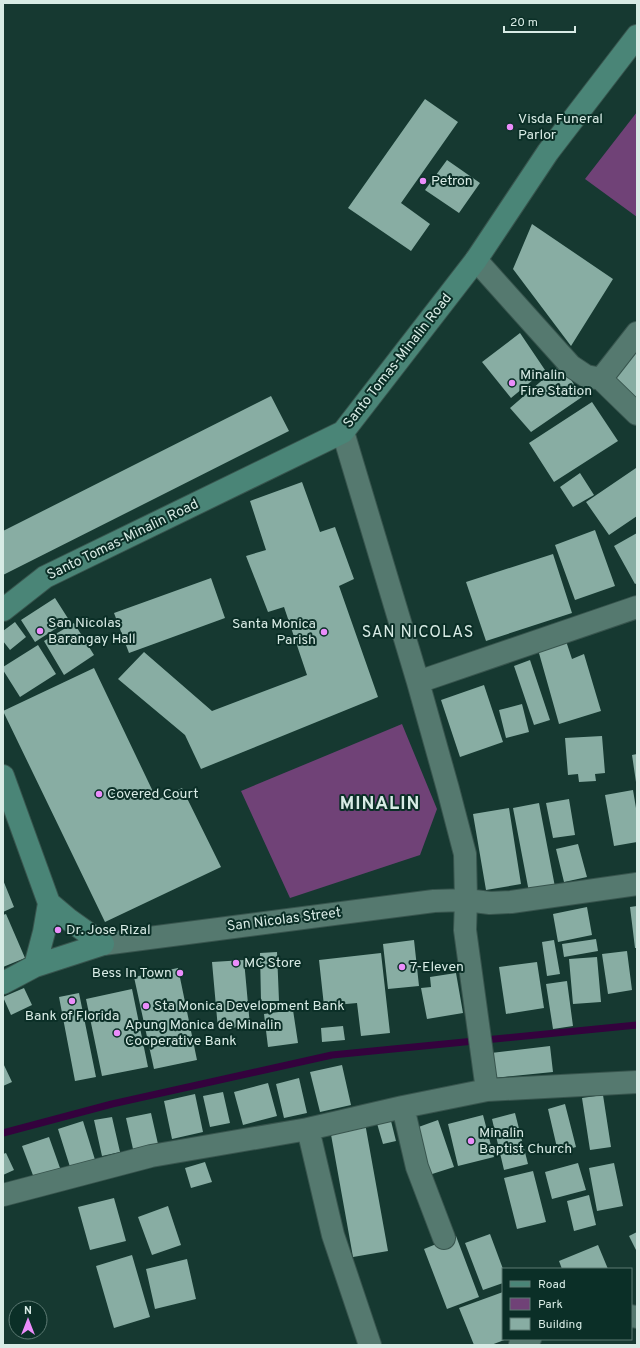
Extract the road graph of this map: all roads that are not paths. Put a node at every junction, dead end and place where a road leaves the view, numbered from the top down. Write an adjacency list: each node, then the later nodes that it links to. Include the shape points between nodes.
1 (637, 36): 2 (street, Santo Tomas-Minalin Road, via 548,152)
2 (476, 260): 4 (street, via 571,366 586,376); 6 (street, Santo Tomas-Minalin Road)
3 (637, 333): 4 (street)
4 (601, 379): 5 (street)
5 (637, 414)
6 (343, 432): 8 (street, Santo Tomas-Minalin Road, via 46,577); 9 (street)
7 (637, 607): 9 (street)
8 (3, 610)
9 (418, 682): 12 (street, via 464,854)
10 (3, 776): 13 (street)
11 (637, 884): 12 (street, San Nicolas Street, via 511,902)
12 (466, 900): 14 (street, San Nicolas Street, via 434,901); 18 (street, via 464,930)
13 (49, 903): 14 (street); 15 (street)
14 (103, 944): 15 (street)
15 (35, 966): 16 (street)
16 (3, 983)
17 (637, 1082): 18 (street)
18 (487, 1090): 19 (street)
19 (403, 1107): 20 (street); 22 (street, via 417,1167)
20 (308, 1129): 21 (street, via 151,1156); 23 (street, via 333,1235)
21 (3, 1195)
22 (444, 1238)
23 (370, 1345)

